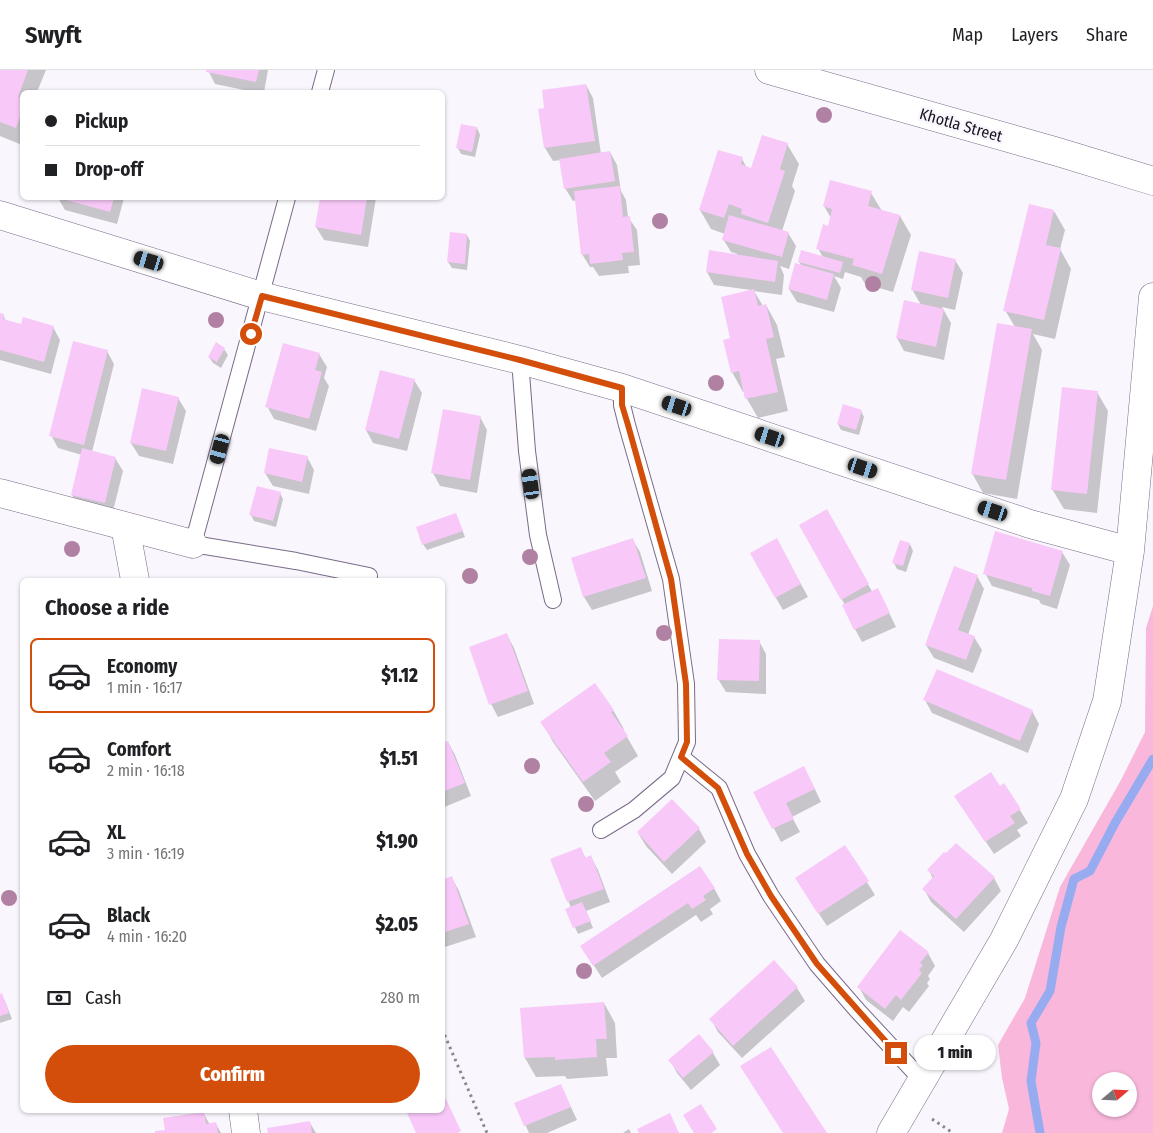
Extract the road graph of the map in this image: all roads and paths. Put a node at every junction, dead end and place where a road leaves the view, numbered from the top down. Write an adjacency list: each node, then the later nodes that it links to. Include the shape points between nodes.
1 (326, 70): 3 (lane)
2 (769, 70): 4 (street, Khotla Street)
3 (321, 90)
4 (1153, 181)
5 (287, 200): 7 (lane)
6 (0, 215): 7 (street)
7 (262, 296): 9 (street); 13 (lane)
8 (1153, 297): 14 (street)
9 (520, 360): 10 (street); 17 (lane, via 538,535)
10 (622, 388): 14 (street, via 1030,524); 18 (lane, via 622,405 671,579 686,684 687,742)
11 (0, 493): 12 (street)
12 (125, 526): 13 (street); 16 (street)
13 (193, 544): 15 (lane)
14 (1130, 551): 21 (street, via 1107,701 1074,799 1004,940)
15 (368, 576)
16 (135, 578)
17 (553, 600)
18 (681, 757): 19 (lane, via 672,778 634,810); 21 (lane, via 718,788 747,854 817,964)
19 (601, 830)
20 (445, 1036): 24 (path)
21 (923, 1081): 25 (street)
22 (243, 1113): 23 (street)
23 (246, 1133)
24 (487, 1133)
25 (891, 1133)

